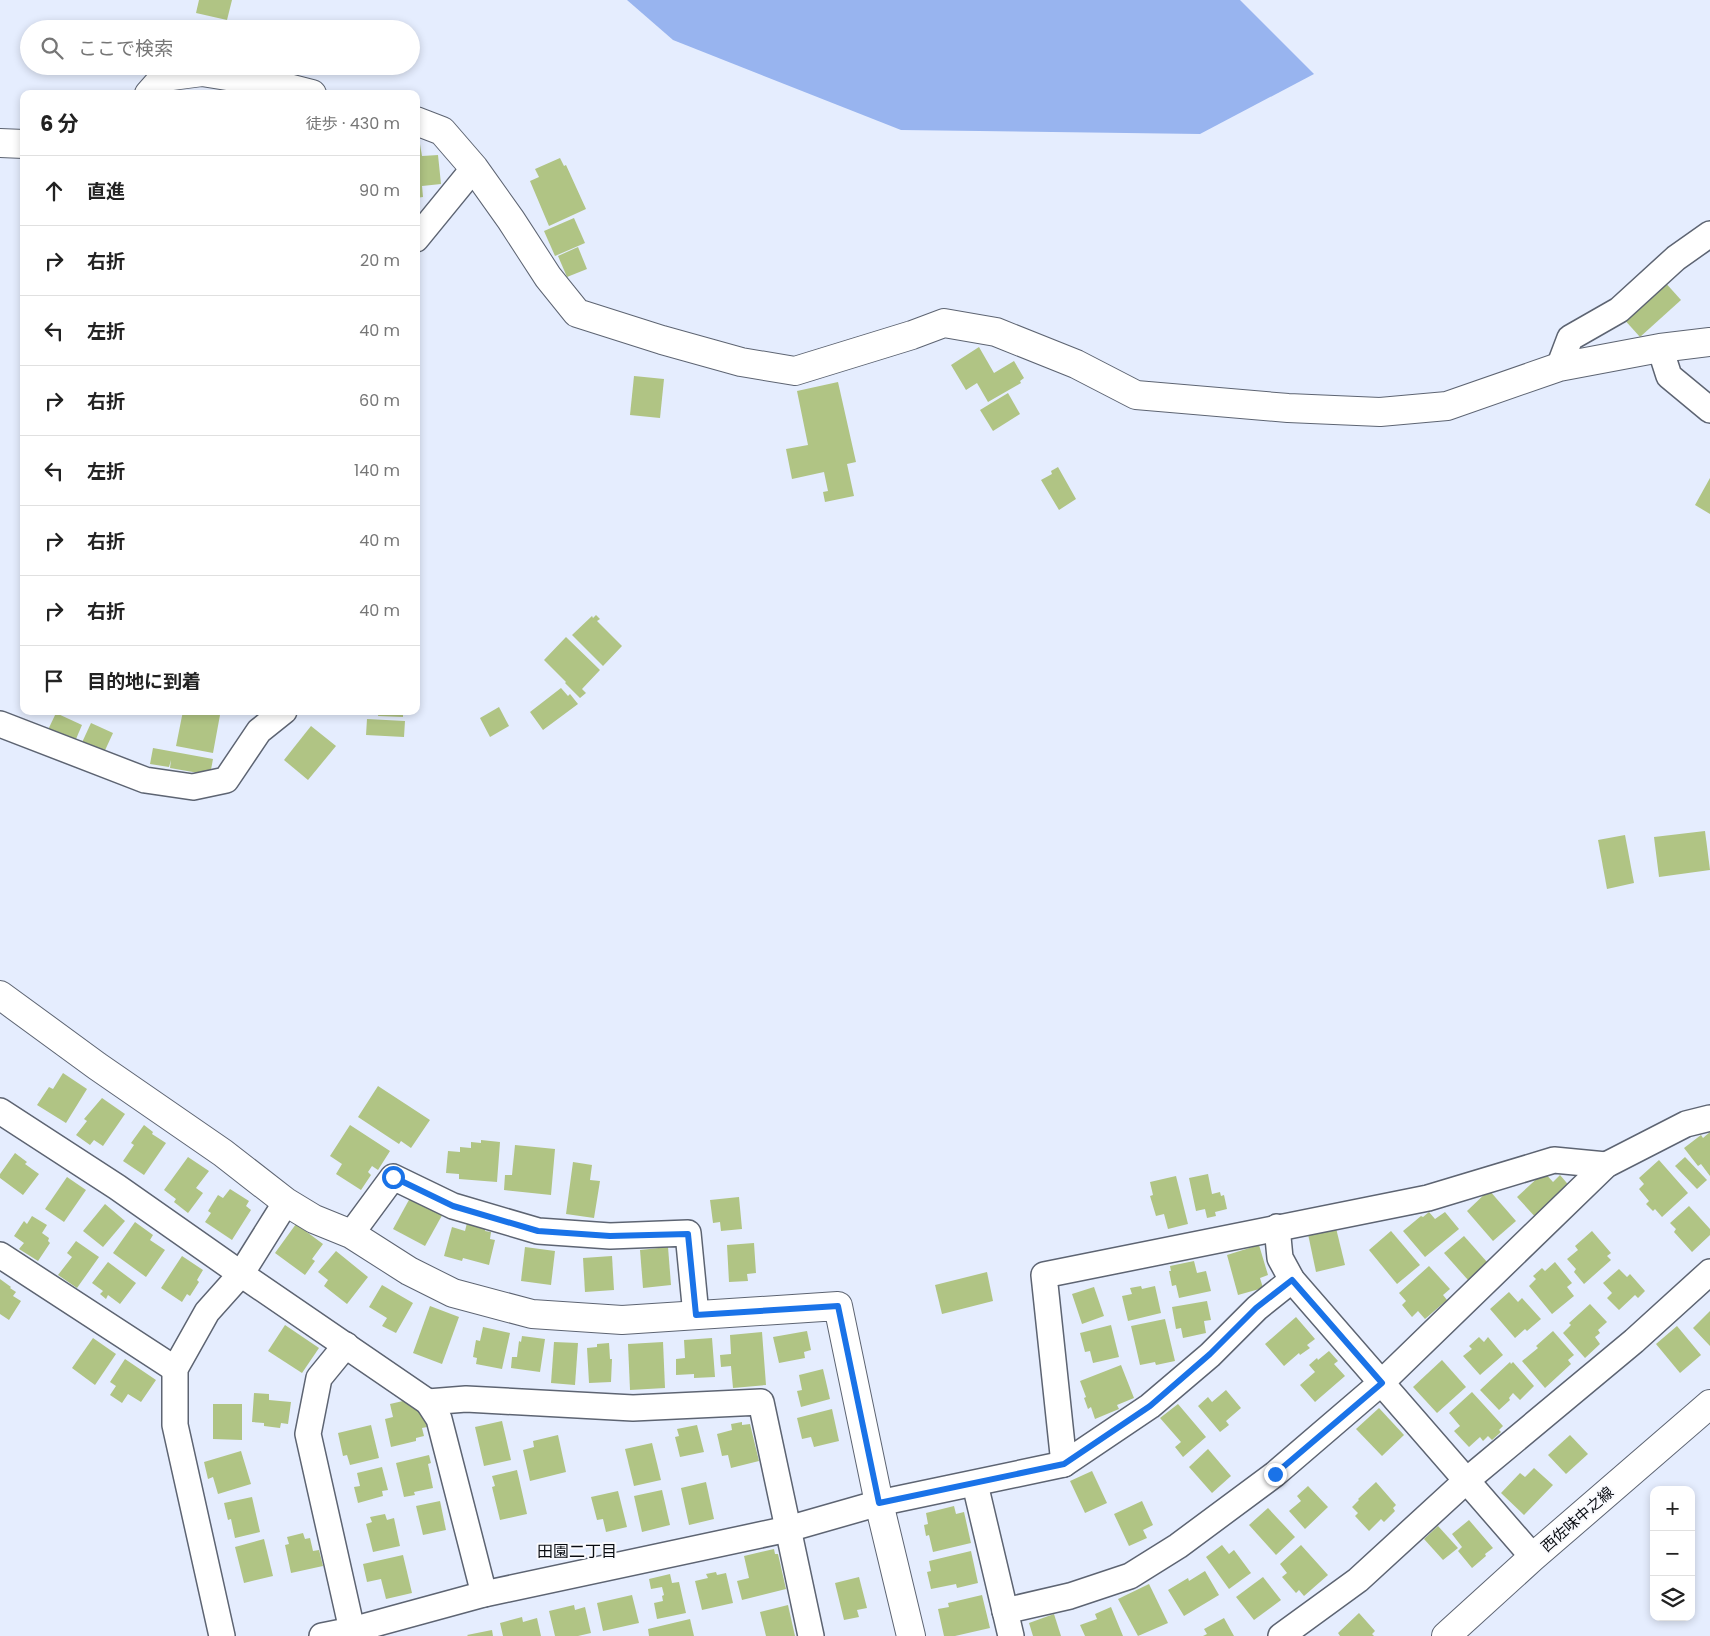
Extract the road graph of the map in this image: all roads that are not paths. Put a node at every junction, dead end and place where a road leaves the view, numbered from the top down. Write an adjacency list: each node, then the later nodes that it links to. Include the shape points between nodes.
1 (179, 75): 3 (street, via 164,77)
2 (221, 75): 4 (street)
3 (152, 90)
4 (296, 90)
5 (420, 123): 8 (street, via 442,131)
6 (0, 144): 7 (street)
7 (20, 144)
8 (474, 168): 9 (street); 13 (street, via 548,277 577,313 741,362 795,371 944,323 996,332 1076,364 1136,394 1288,408 1380,412 1447,406)
9 (420, 234)
10 (1710, 234): 13 (street, via 1676,258 1618,310 1570,338)
11 (1710, 342): 12 (street)
12 (1660, 348): 13 (street); 14 (street, via 1669,376)
13 (1559, 367)
14 (1710, 410)
15 (279, 715): 16 (street, via 260,731 226,780 193,787 145,780)
16 (0, 724)
17 (0, 995): 21 (street, via 223,1153)
18 (0, 1111): 26 (street, via 117,1186)
19 (1710, 1118): 20 (street, via 1686,1124)
20 (1606, 1165): 22 (street, via 1554,1160 1428,1198); 31 (street)
21 (286, 1202): 23 (street, via 314,1219); 26 (street)
22 (1277, 1227): 27 (street, via 1280,1258); 34 (street, via 1044,1274)
23 (351, 1234): 28 (street, via 408,1271 453,1293 532,1314 622,1320); 28 (street, via 393,1177 453,1206 538,1231 610,1236 688,1234)
24 (0, 1255): 30 (street)
25 (1710, 1272): 35 (street, via 1634,1341)
26 (241, 1274): 29 (street); 30 (street, via 207,1312)
27 (1292, 1280): 31 (street); 34 (street, via 1256,1308 1210,1354 1150,1406)
28 (696, 1315): 37 (street, via 838,1306)
29 (346, 1345): 32 (street); 42 (street, via 319,1378 308,1434)
30 (175, 1369): 43 (street, via 175,1425)
31 (1382, 1383): 35 (street); 41 (street, via 1275,1474 1178,1546 1130,1576 1070,1596)
32 (428, 1402): 38 (street, via 466,1399 633,1408 761,1402); 40 (street, via 439,1419)
33 (1710, 1404): 39 (street, 西佐味中之線)
34 (1064, 1464): 36 (street)
35 (1467, 1480): 39 (street); 48 (street, via 1358,1580)
36 (976, 1484): 37 (street); 41 (street)
37 (879, 1503): 38 (street); 46 (street)
38 (788, 1529): 40 (street); 45 (street)
39 (1533, 1557): 49 (street, 西佐味中之線)
40 (484, 1594): 42 (street)
41 (1005, 1611): 47 (street)
42 (352, 1630): 44 (street)
43 (222, 1636)
44 (322, 1636)
45 (811, 1636)
46 (911, 1636)
47 (1011, 1636)
48 (1282, 1636)
49 (1446, 1636)

